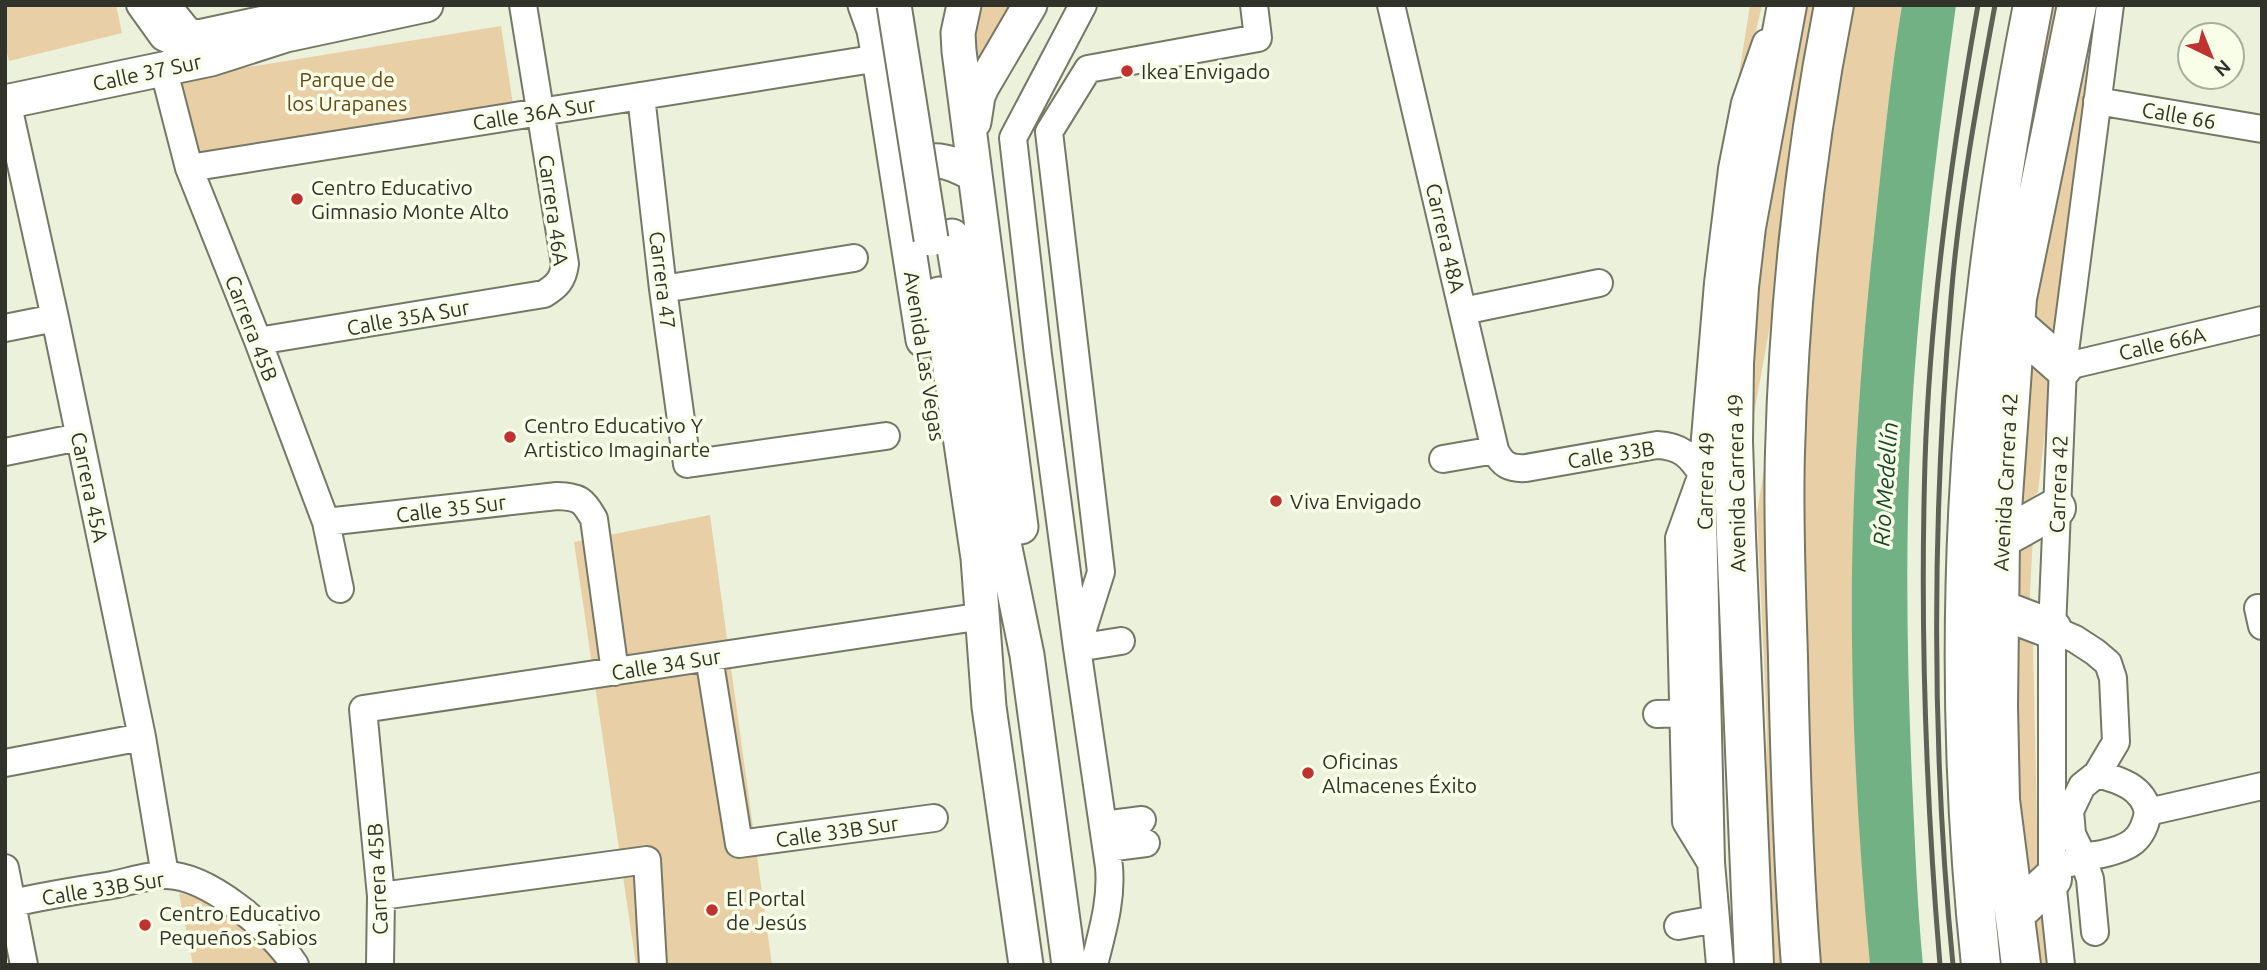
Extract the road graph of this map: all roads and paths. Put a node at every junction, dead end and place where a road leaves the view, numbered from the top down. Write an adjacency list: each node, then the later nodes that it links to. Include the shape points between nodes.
1 (140, 5): 21 (street)
2 (167, 5): 3 (street, via 188,31 196,34)
3 (331, 5)
4 (426, 5): 20 (main road, Calle 37 Sur)
5 (523, 5): 26 (street, Carrera 46A)
6 (865, 5): 22 (main road, Avenida Las Vegas)
7 (894, 5): 32 (main road, Avenida Las Vegas, bridge)
8 (918, 5): 32 (main road, Avenida Las Vegas)
9 (964, 5): 28 (main road, Avenida Las Vegas, via 958,51)
10 (1030, 5): 28 (main road, via 978,96)
11 (1083, 5): 46 (street, via 1013,138)
12 (1254, 5): 45 (street, via 1258,38 1088,69 1049,132)
13 (1391, 5): 39 (street, Carrera 48A)
14 (1779, 5): 53 (street, Carrera 49, via 1745,103 1732,169)
15 (1787, 5): 56 (highway, Avenida Carrera 49, via 1758,155 1739,288 1734,389)
16 (1834, 5): 38 (highway, via 1807,164)
17 (2033, 5): 30 (highway, Avenida Carrera 42)
18 (2077, 5): 40 (highway, Avenida Carrera 42)
19 (2110, 5): 25 (street, Carrera 42)
20 (368, 11): 21 (main road, Calle 37 Sur, via 286,36 206,41)
21 (172, 57): 23 (main road, Calle 37 Sur); 29 (street, Carrera 45B)
22 (878, 58): 24 (street, Calle 36A Sur); 31 (main road, Avenida Las Vegas)
23 (6, 95): 41 (street, Carrera 45A)
24 (641, 96): 26 (street, Calle 36A Sur); 36 (street, Carrera 47)
25 (2097, 101): 27 (street, Calle 66); 47 (street, Carrera 42)
26 (540, 112): 29 (street, Calle 36A Sur); 35 (street, Carrera 46A, via 565,264)
27 (2262, 129)
28 (973, 160): 31 (main road, via 928,160 917,165); 37 (main road, Avenida Las Vegas)
29 (189, 169): 44 (street, Carrera 45B)
30 (2002, 183): 40 (highway); 99 (highway, Avenida Carrera 42, via 1973,423 1968,545 1969,813)
31 (899, 186): 60 (main road, Avenida Las Vegas, via 957,563)
32 (942, 238): 64 (main road, Avenida Las Vegas); 67 (main road, Avenida Las Vegas, via 978,558)
33 (854, 258): 36 (street)
34 (1599, 283): 39 (street)
35 (555, 287): 44 (street, Calle 35A Sur, via 544,294)
36 (663, 289): 48 (street, Carrera 47, via 687,464)
37 (992, 302): 46 (street); 64 (main road, Avenida Las Vegas, via 1020,512)
38 (1792, 307): 56 (highway); 98 (highway, via 1785,454 1786,569)
39 (1463, 311): 51 (street, Carrera 48A)
40 (2016, 311): 47 (highway); 57 (highway, Avenida Carrera 42)
41 (55, 318): 43 (street); 49 (street, Carrera 45A)
42 (2262, 320): 47 (street, Calle 66A)
43 (5, 328)
44 (258, 341): 55 (street, Carrera 45B)
45 (1074, 352): 46 (street); 63 (street, via 1101,572)
46 (1038, 355): 63 (street)
47 (2063, 366): 54 (street, Carrera 42)
48 (886, 436)
49 (79, 437): 50 (street); 69 (street, Carrera 45A)
50 (5, 452)
51 (1502, 458): 52 (street, Calle 33B); 53 (street, Calle 33B, via 1515,469 1671,446 1692,458)
52 (1443, 459)
53 (1702, 474): 79 (street, Carrera 49); 79 (street, via 1679,538 1671,721 1686,822)
54 (2056, 508): 57 (highway); 61 (street, Carrera 42)
55 (326, 522): 58 (street, Carrera 45B); 66 (street, Calle 35 Sur, via 577,497 594,519)
56 (1736, 536): 97 (highway, Avenida Carrera 49)
57 (2000, 539): 59 (highway, Avenida Carrera 42)
58 (340, 589)
59 (1999, 609): 61 (highway); 73 (highway, Avenida Carrera 42)
60 (970, 618): 65 (street, Calle 34 Sur); 67 (main road, Avenida Las Vegas)
61 (2052, 629): 71 (street, via 2095,652 2108,663 2113,678 2116,742); 82 (street, Carrera 42)
62 (1121, 641): 63 (street)
63 (1077, 648): 77 (street)
64 (1027, 655): 94 (main road, Avenida Las Vegas)
65 (709, 657): 66 (street, Calle 34 Sur); 75 (street, Calle 33B Sur, via 739,844)
66 (615, 672): 68 (street, Calle 34 Sur)
67 (989, 707): 93 (main road, Avenida Las Vegas)
68 (363, 709): 83 (street, Carrera 45B)
69 (142, 737): 70 (street); 81 (street, Carrera 45A)
70 (5, 763)
71 (2097, 774): 74 (street, via 2141,794); 78 (street, via 2082,786 2070,811 2072,834)
72 (2262, 786): 74 (street)
73 (2000, 800): 85 (highway, Avenida Carrera 42); 100 (highway, via 1995,902)
74 (2148, 812): 78 (street, via 2143,830 2129,845 2100,855)
75 (934, 818)
76 (1144, 832): 77 (street)
77 (1105, 836): 95 (street, via 1111,886)
78 (2082, 855): 82 (street); 88 (street, via 2090,879)
79 (1711, 863): 86 (street, Carrera 49)
80 (5, 868): 84 (street)
81 (166, 875): 84 (street, Calle 33B Sur); 90 (street, Calle 33B Sur, via 192,881 243,911 269,932)
82 (2052, 879): 85 (highway); 102 (street, Carrera 42)
83 (381, 896): 91 (street, Carrera 45B); 92 (street, via 647,860)
84 (9, 904): 89 (street)
85 (2015, 914): 101 (highway, Avenida Carrera 42)
86 (1716, 919): 87 (street); 96 (street, Carrera 49)
87 (1678, 926)
88 (2095, 932)
89 (23, 965)
90 (295, 965)
91 (380, 965)
92 (653, 965)
93 (1026, 965)
94 (1069, 965)
95 (1094, 965)
96 (1720, 965)
97 (1754, 965)
98 (1801, 965)
99 (1981, 965)
100 (2001, 965)
101 (2021, 965)
102 (2062, 965)

